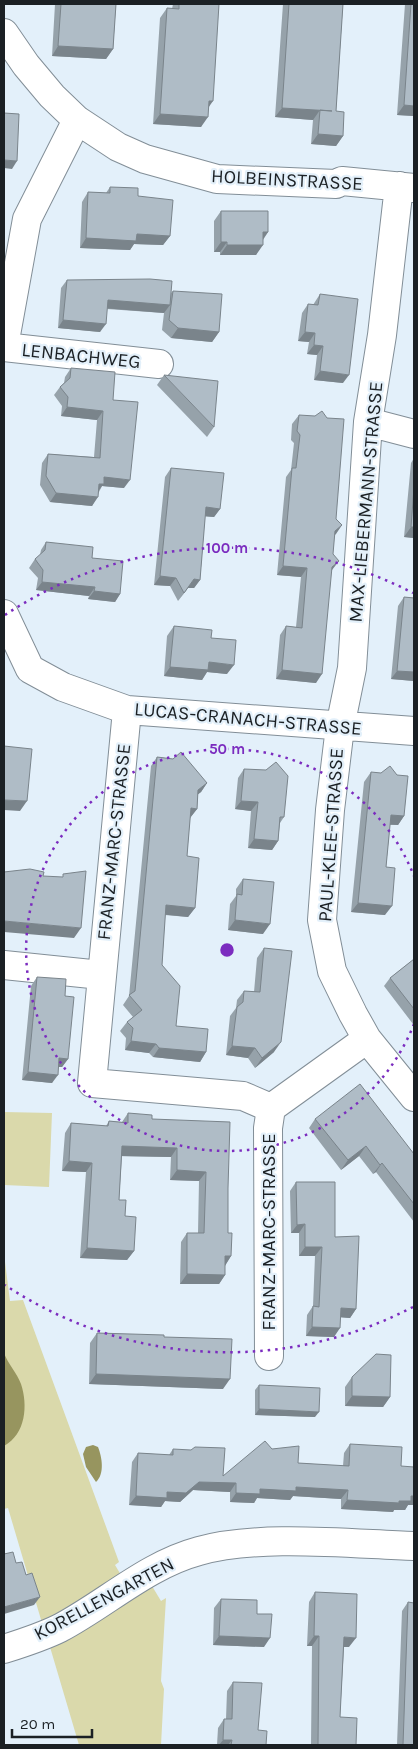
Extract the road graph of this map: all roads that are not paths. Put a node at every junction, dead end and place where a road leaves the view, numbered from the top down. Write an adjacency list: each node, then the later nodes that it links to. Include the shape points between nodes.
1 (4, 33): 2 (street, HOLBEINSTRASSE, via 26,65)
2 (76, 120): 3 (street, HOLBEINSTRASSE, via 118,147 145,159 217,179 336,184 342,181); 4 (street, via 27,219)
3 (406, 187): 6 (street, MAX-LIEBERMANN-STRASSE)
4 (4, 347): 5 (street, LENBACHWEG)
5 (159, 364)
6 (368, 422): 7 (street); 10 (street, MAX-LIEBERMANN-STRASSE, via 352,668)
7 (414, 434)
8 (4, 614): 9 (street, LUCAS-CRANACH-STRASSE, via 30,669 62,687)
9 (127, 710): 10 (street, LUCAS-CRANACH-STRASSE); 13 (street, FRANZ-MARC-STRASSE)
10 (340, 727): 11 (street, LUCAS-CRANACH-STRASSE); 14 (street, PAUL-KLEE-STRASSE, via 322,920 332,971)
11 (414, 731)
12 (4, 965): 13 (street)
13 (101, 975): 16 (street, FRANZ-MARC-STRASSE, via 92,1082 243,1096)
14 (367, 1038): 15 (street, PAUL-KLEE-STRASSE); 16 (street, FRANZ-MARC-STRASSE)
15 (409, 1080)
16 (271, 1108): 17 (street, FRANZ-MARC-STRASSE, via 268,1128)
17 (269, 1356)
18 (414, 1546): 19 (street, KORELLENGARTEN, via 284,1542 199,1551 129,1584 62,1627)
19 (4, 1649)

